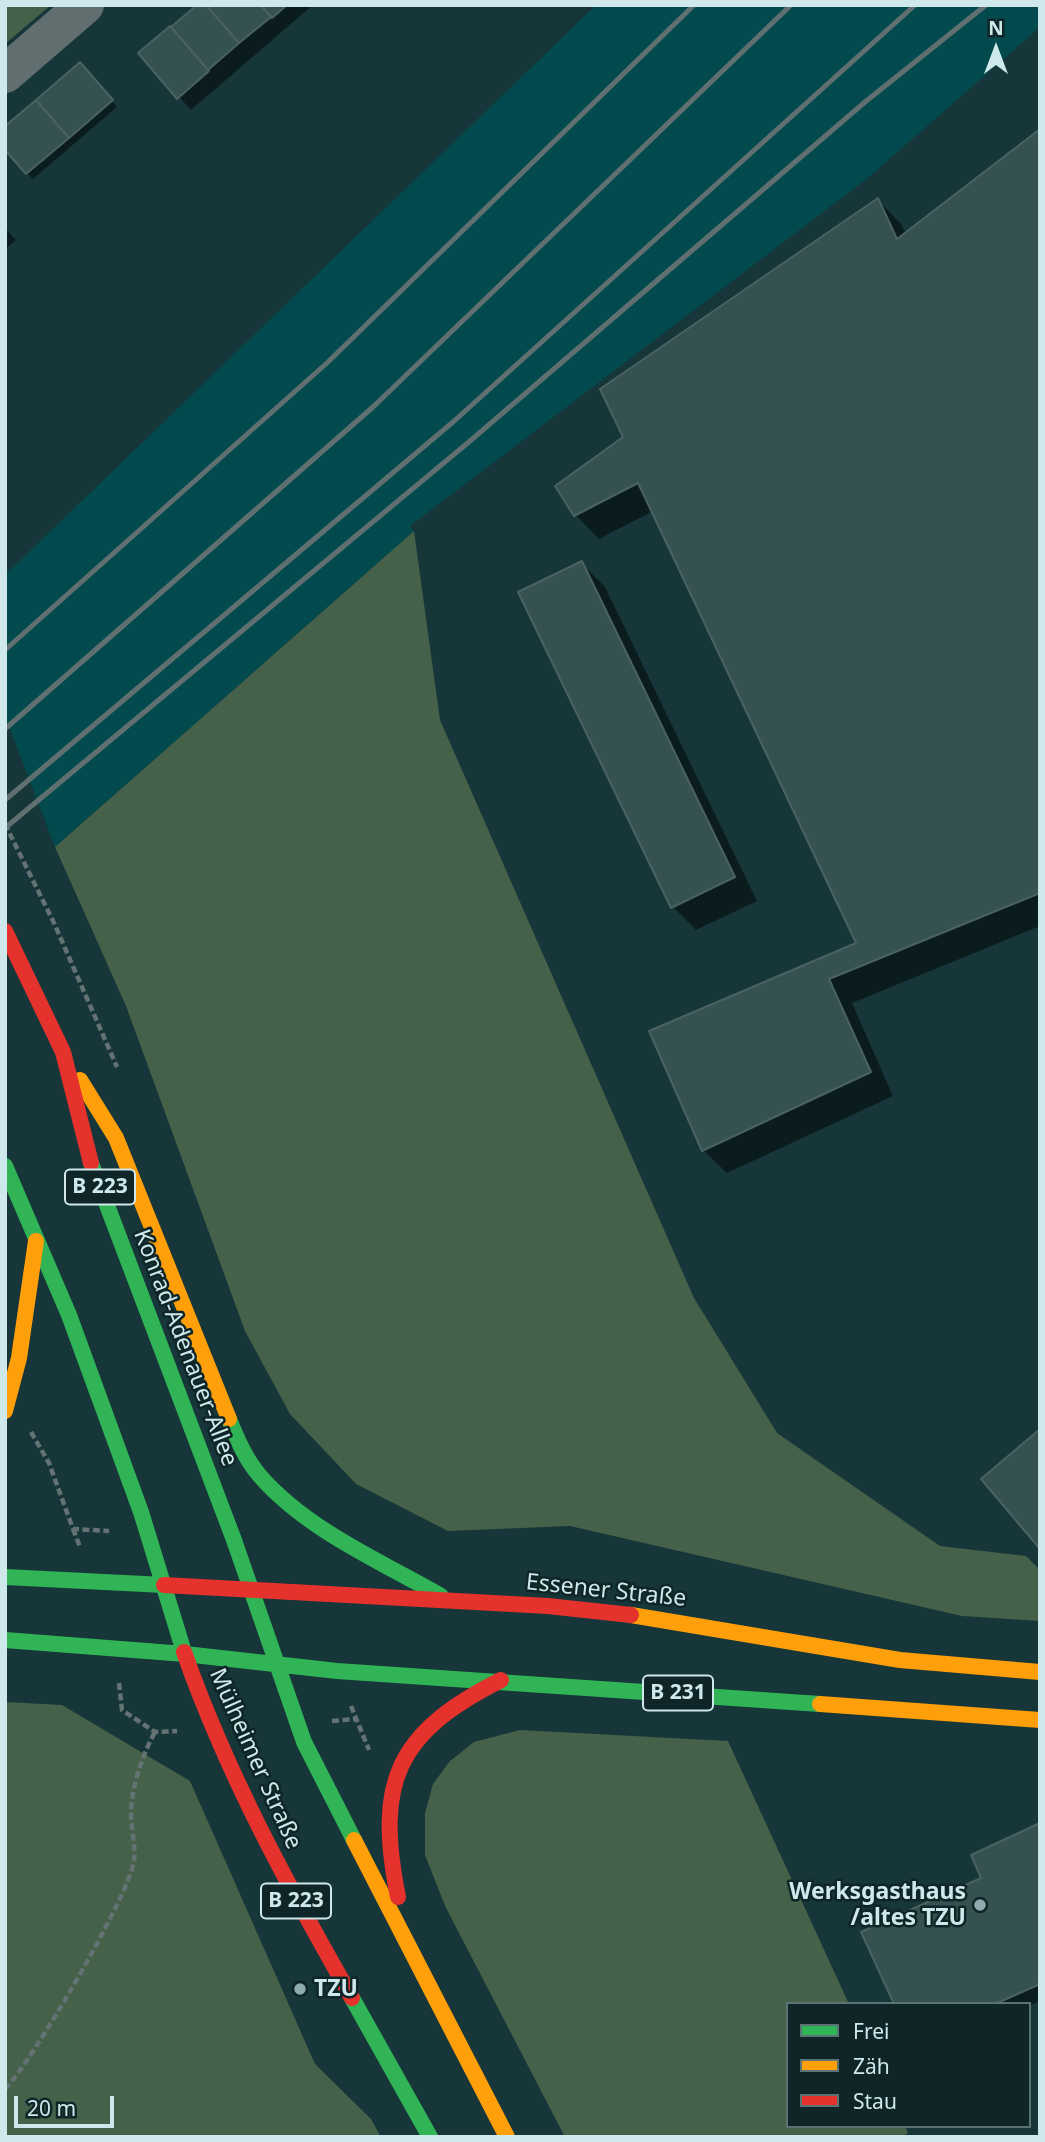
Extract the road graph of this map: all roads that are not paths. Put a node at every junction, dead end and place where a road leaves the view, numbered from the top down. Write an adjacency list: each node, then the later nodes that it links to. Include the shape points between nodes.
1 (85, 5): 2 (street)
2 (5, 74)
3 (5, 931): 4 (main road, Konrad-Adenauer-Allee / B 223)
4 (62, 1052): 10 (main road, Konrad-Adenauer-Allee / B 223, via 85,1146); 11 (main road, via 116,1138 239,1444 260,1476 311,1521)
5 (5, 1166): 6 (main road, B 223)
6 (36, 1241): 7 (main road, via 19,1358); 9 (main road, B 223, via 69,1315)
7 (5, 1411)
8 (5, 1577): 9 (main road, Essener Straße)
9 (164, 1585): 10 (main road, Essener Straße); 13 (main road, B 223)
10 (250, 1589): 11 (main road, Essener Straße); 14 (main road, Konrad-Adenauer-Allee / B 223)
11 (447, 1600): 15 (main road, Essener Straße, via 652,1616 901,1660)
12 (5, 1640): 13 (main road)
13 (185, 1654): 14 (main road, B 231); 19 (main road, Mülheimer Straße / B 223, via 213,1729 275,1862)
14 (275, 1665): 16 (main road, B 231); 18 (main road, B 223, via 304,1742)
15 (1040, 1672)
16 (501, 1679): 17 (main road, B 231); 18 (main road, via 471,1693 431,1722 411,1748 387,1800 388,1851)
17 (1040, 1720)
18 (415, 1960): 20 (main road, B 223)
19 (430, 2137)
20 (506, 2137)

